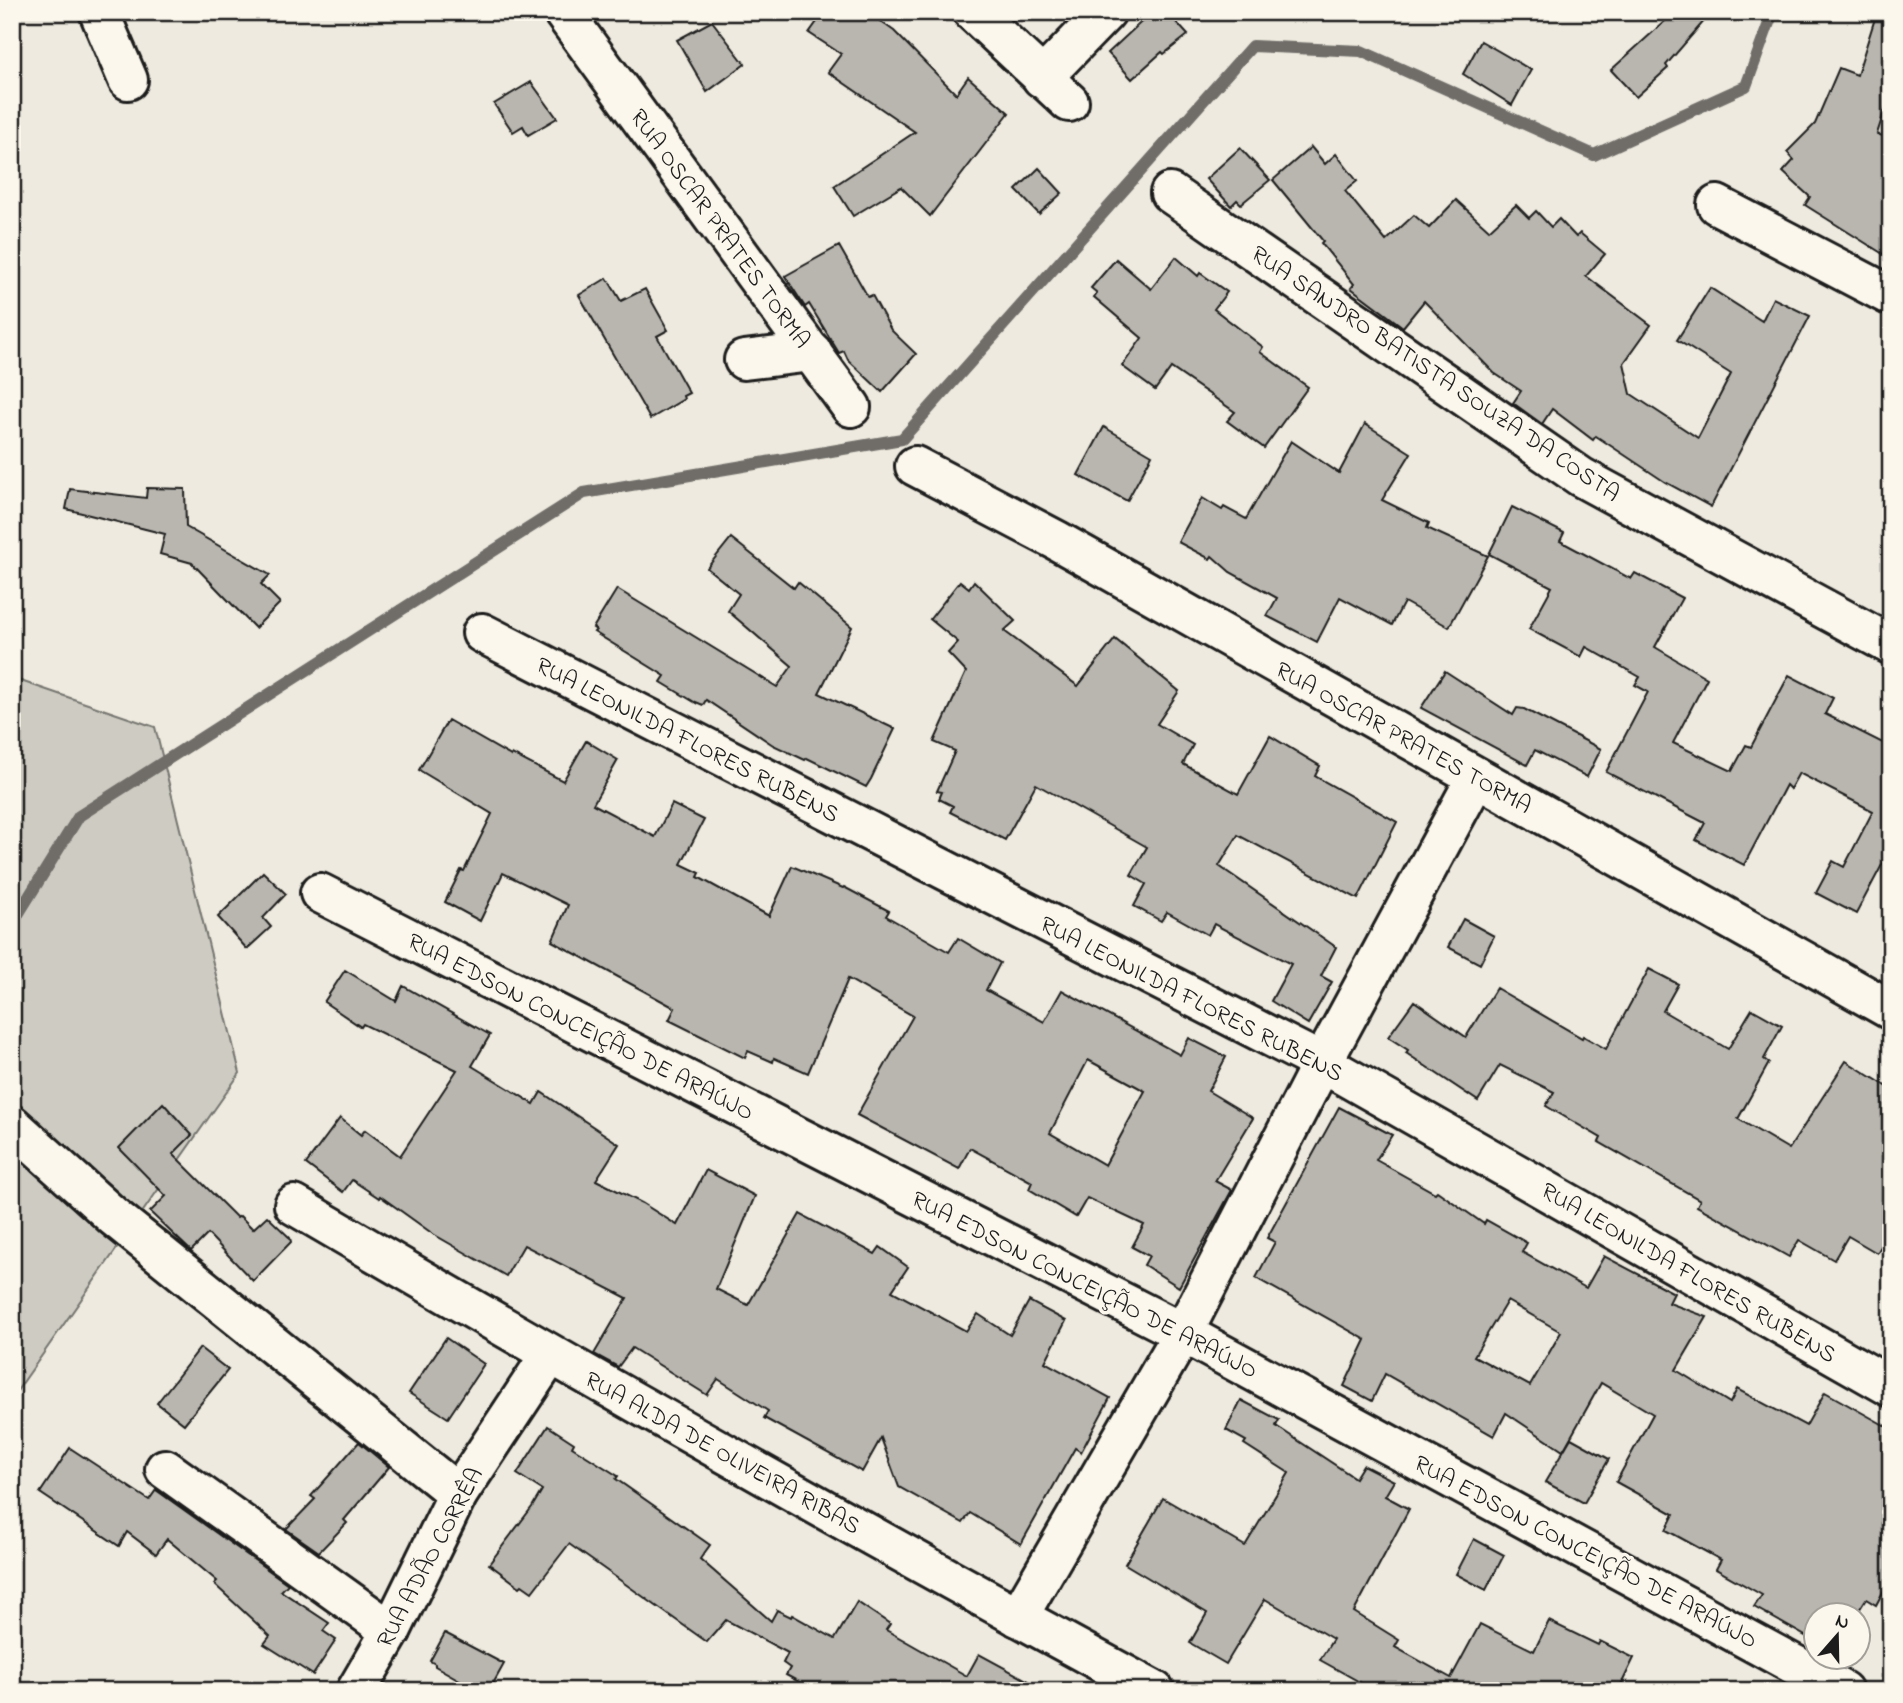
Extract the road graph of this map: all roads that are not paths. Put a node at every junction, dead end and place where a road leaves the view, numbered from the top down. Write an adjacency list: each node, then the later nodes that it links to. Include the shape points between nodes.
1 (99, 12): 5 (street)
2 (564, 12): 9 (street, RUA OSCAR PRATES TORMA)
3 (973, 12): 4 (street, via 1056,90)
4 (1106, 12)
5 (128, 80)
6 (1170, 193): 14 (street, RUA SANDRO BATISTA SOUZA DA COSTA, via 1581,477)
7 (1717, 205): 8 (street)
8 (1891, 296)
9 (812, 352): 10 (street); 11 (street, RUA OSCAR PRATES TORMA)
10 (744, 360)
11 (851, 407)
12 (915, 466): 15 (street, RUA OSCAR PRATES TORMA, via 1056,540)
13 (482, 633): 18 (street, RUA LEONILDA FLORES RUBENS)
14 (1891, 645)
15 (1476, 778): 17 (street, RUA OSCAR PRATES TORMA); 18 (street)
16 (320, 892): 21 (street, RUA EDSON CONCEIÇÃO DE ARAÚJO)
17 (1891, 1010)
18 (1322, 1063): 21 (street); 23 (street, RUA LEONILDA FLORES RUBENS)
19 (12, 1125): 25 (street, via 113,1216)
20 (295, 1205): 22 (street, RUA ALDA DE OLIVEIRA RIBAS)
21 (1183, 1333): 26 (street); 30 (street, RUA EDSON CONCEIÇÃO DE ARAÚJO)
22 (551, 1355): 25 (street, RUA ADÃO CORRÊA); 26 (street, RUA ALDA DE OLIVEIRA RIBAS)
23 (1891, 1387)
24 (165, 1469): 27 (street)
25 (458, 1494): 27 (street, RUA ADÃO CORRÊA)
26 (1018, 1617): 29 (street, RUA ALDA DE OLIVEIRA RIBAS)
27 (391, 1631): 28 (street, RUA ADÃO CORRÊA)
28 (356, 1691)
29 (1155, 1691)
30 (1843, 1691)

